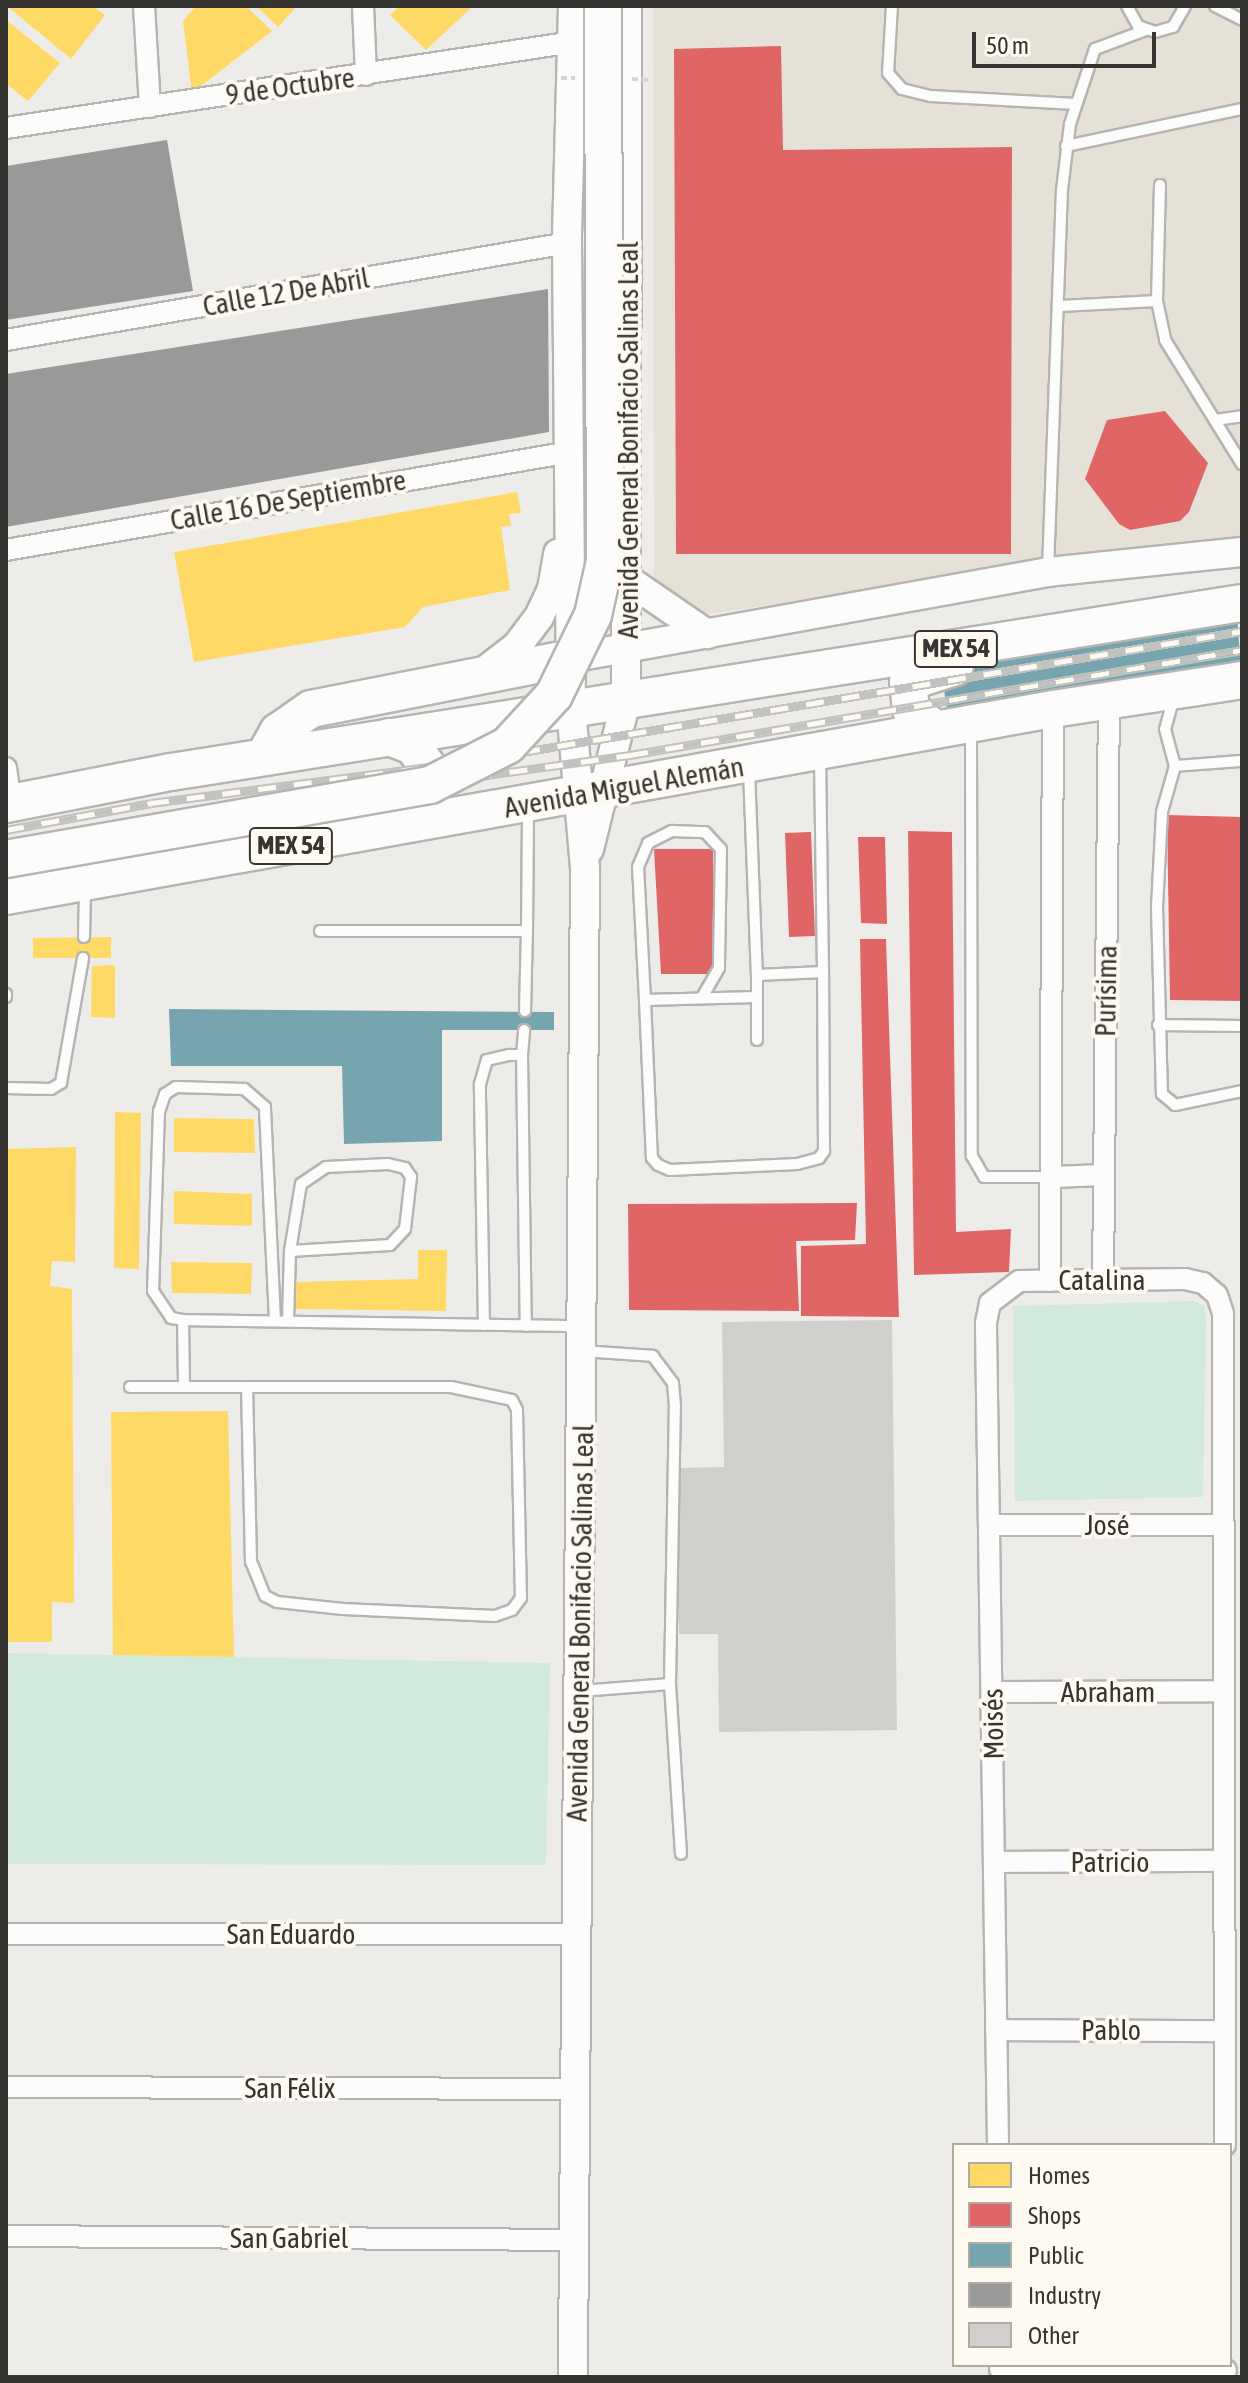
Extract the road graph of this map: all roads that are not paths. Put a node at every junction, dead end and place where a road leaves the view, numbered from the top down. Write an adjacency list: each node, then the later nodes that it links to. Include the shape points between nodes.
1 (144, 6): 15 (street)
2 (363, 6): 13 (street)
3 (573, 6): 12 (street, Avenida General Bonifacio Salinas Leal)
4 (603, 6): 58 (highway, bridge, via 605,561 593,615 554,695 508,745 430,785)
5 (627, 6): 28 (street, Avenida General Bonifacio Salinas Leal)
6 (892, 6): 14 (lane, via 888,73 902,89 931,96)
7 (1127, 6): 11 (lane, via 1132,19)
8 (1185, 6): 11 (lane, via 1173,27)
9 (1215, 6): 10 (lane)
10 (1242, 20)
11 (1146, 30): 14 (lane, via 1095,49)
12 (573, 42): 13 (street, 9 de Octubre); 20 (street, Avenida General Bonifacio Salinas Leal)
13 (366, 75): 15 (street, 9 de Octubre)
14 (1076, 104): 18 (lane)
15 (150, 107): 17 (street, 9 de Octubre)
16 (1242, 109): 18 (lane)
17 (6, 128)
18 (1066, 146): 22 (lane)
19 (1160, 185): 21 (lane)
20 (567, 243): 23 (street, Calle 12 De Abril); 26 (street, Avenida General Bonifacio Salinas Leal)
21 (1157, 301): 22 (lane); 25 (lane, via 1171,354)
22 (1060, 306): 32 (lane)
23 (6, 340)
24 (1242, 416): 25 (lane)
25 (1215, 420): 27 (lane)
26 (571, 461): 29 (street, Avenida General Bonifacio Salinas Leal); 30 (street, Calle 16 De Septiembre); 39 (street, via 562,495 557,574 547,603 517,646)
27 (1242, 464)
28 (630, 521): 29 (street, via 604,548 587,548); 33 (street, Avenida General Bonifacio Salinas Leal)
29 (573, 537): 38 (street, Avenida General Bonifacio Salinas Leal)
30 (6, 550)
31 (1242, 552): 32 (street)
32 (1048, 572): 36 (street)
33 (628, 580): 36 (street); 37 (street, Avenida General Bonifacio Salinas Leal)
34 (1242, 603): 35 (highway, MEX 54)
35 (1206, 607): 42 (highway, MEX 54); 47 (highway, via 914,677 907,689 911,710)
36 (707, 634): 37 (street)
37 (627, 648): 38 (street); 42 (street, Avenida General Bonifacio Salinas Leal)
38 (570, 658): 39 (highway); 44 (street, Avenida General Bonifacio Salinas Leal)
39 (482, 673): 50 (highway, via 311,709 278,732)
40 (1232, 685): 41 (highway, Avenida Miguel Alemán / MEX 54)
41 (1177, 690): 43 (highway, Avenida Miguel Alemán / MEX 54); 53 (lane, via 1165,729)
42 (626, 701): 44 (highway, MEX 54); 55 (street, Avenida General Bonifacio Salinas Leal)
43 (1109, 701): 45 (highway, Avenida Miguel Alemán / MEX 54); 78 (street, Purísima)
44 (571, 708): 48 (highway, MEX 54); 55 (street, Avenida General Bonifacio Salinas Leal)
45 (1053, 709): 46 (highway, Avenida Miguel Alemán / MEX 54); 79 (street, Purísima)
46 (971, 724): 47 (highway, Avenida Miguel Alemán / MEX 54); 79 (lane, via 972,1156 984,1177)
47 (936, 730): 49 (highway, Avenida Miguel Alemán / MEX 54)
48 (389, 737): 50 (highway, MEX 54); 57 (highway, via 421,755 430,779 421,812)
49 (820, 751): 52 (highway, Avenida Miguel Alemán / MEX 54); 65 (lane)
50 (264, 757): 54 (highway, MEX 54)
51 (1242, 761): 53 (lane)
52 (749, 764): 55 (highway, Avenida Miguel Alemán / MEX 54); 66 (lane)
53 (1175, 766): 71 (lane, via 1165,787 1161,828)
54 (8, 791)
55 (588, 794): 56 (highway, Avenida Miguel Alemán / MEX 54); 89 (street, Avenida General Bonifacio Salinas Leal)
56 (528, 805): 57 (highway, Avenida Miguel Alemán / MEX 54); 62 (lane)
57 (391, 829): 59 (highway, Avenida Miguel Alemán / MEX 54)
58 (6, 859)
59 (85, 882): 60 (highway, Avenida Miguel Alemán / MEX 54); 63 (lane)
60 (6, 896)
61 (320, 931): 62 (lane)
62 (527, 931): 70 (lane)
63 (84, 937)
64 (83, 958): 76 (lane, via 61,1083 51,1089)
65 (823, 972): 66 (lane); 69 (lane, via 824,1151 810,1163 670,1170 658,1165 652,1158)
66 (757, 975): 67 (lane)
67 (756, 997): 68 (lane); 74 (lane)
68 (702, 998): 69 (lane); 69 (lane, via 719,968 721,849 716,838 693,830 672,831 642,849 638,867)
69 (645, 1000)
70 (525, 1011)
71 (1158, 1025): 72 (lane); 77 (lane, via 1162,1094 1169,1102)
72 (1242, 1026)
73 (524, 1030): 75 (lane)
74 (757, 1040)
75 (522, 1055): 87 (lane, via 491,1056 480,1084); 88 (lane)
76 (6, 1088)
77 (1242, 1091)
78 (1103, 1175): 79 (street); 82 (street, Purísima)
79 (1053, 1177): 81 (street, Purísima)
80 (290, 1251): 80 (lane, via 301,1184 311,1173 326,1167 388,1164 405,1168 411,1177 405,1229 390,1245); 86 (lane)
81 (1050, 1281): 82 (street, Catalina); 83 (street, Catalina, via 1019,1281)
82 (1103, 1281): 94 (street, Catalina, via 1185,1279 1203,1283 1217,1295 1223,1314)
83 (990, 1303): 93 (street, Moisés)
84 (183, 1320): 85 (lane); 85 (lane, via 164,1311 153,1291 159,1111 165,1094 176,1087 244,1089 265,1107); 90 (lane)
85 (275, 1321): 86 (lane)
86 (288, 1321): 87 (lane)
87 (484, 1325): 88 (lane)
88 (526, 1326): 89 (lane)
89 (584, 1339): 95 (lane, via 653,1356 673,1383); 96 (street, Avenida General Bonifacio Salinas Leal)
90 (184, 1386): 91 (lane); 92 (lane)
91 (130, 1387)
92 (247, 1387): 92 (lane, via 451,1387 512,1400 517,1410 521,1598 512,1610 495,1616 343,1609 265,1596 251,1562)
93 (990, 1525): 94 (street, José); 98 (street, Moisés)
94 (1224, 1525): 97 (street)
95 (670, 1684): 96 (lane); 99 (lane)
96 (579, 1691): 103 (street, Avenida General Bonifacio Salinas Leal)
97 (1224, 1691): 98 (street, Abraham); 100 (street)
98 (993, 1692): 101 (street, Moisés)
99 (681, 1854)
100 (1224, 1861): 101 (street, Patricio); 105 (street)
101 (995, 1862): 104 (street, Moisés)
102 (6, 1934): 103 (street, San Eduardo)
103 (576, 1934): 107 (street, Avenida General Bonifacio Salinas Leal)
104 (996, 2030): 105 (street, Pablo); 108 (street, Moisés)
105 (1225, 2031): 109 (street)
106 (6, 2087): 107 (street, San Félix)
107 (574, 2089): 111 (street, Avenida General Bonifacio Salinas Leal)
108 (998, 2143)
109 (1225, 2143)
110 (6, 2236): 111 (street, San Gabriel)
111 (572, 2240): 114 (street, Avenida General Bonifacio Salinas Leal)
112 (1000, 2370): 113 (street)
113 (1226, 2371)
114 (573, 2377)

